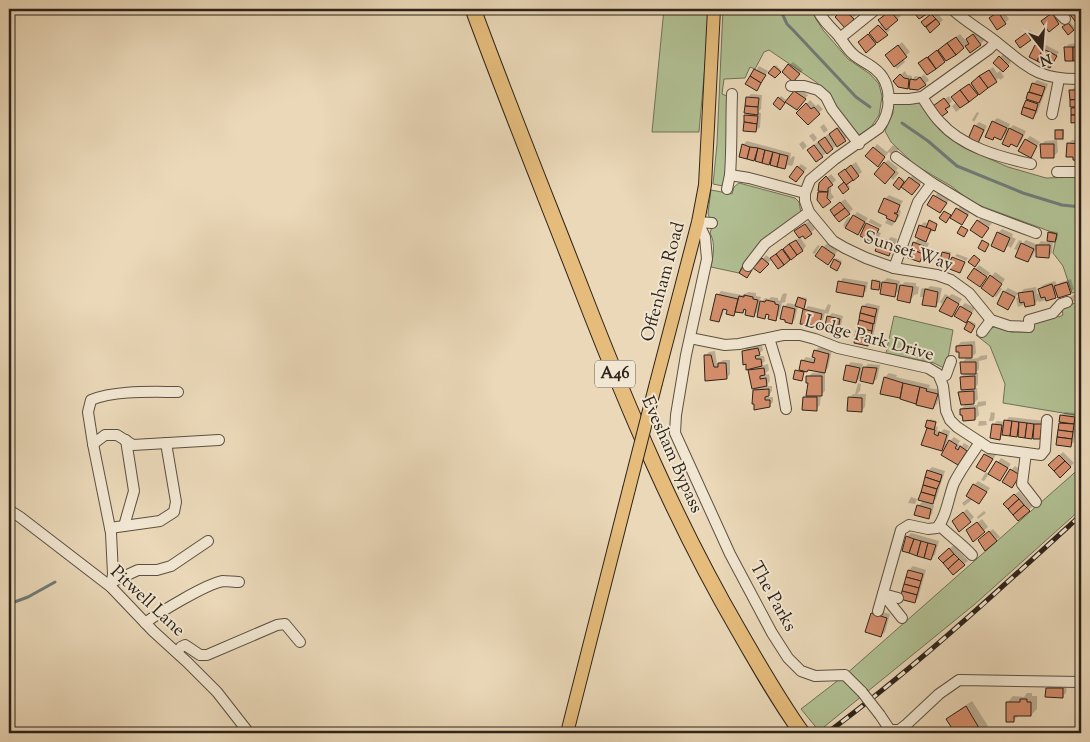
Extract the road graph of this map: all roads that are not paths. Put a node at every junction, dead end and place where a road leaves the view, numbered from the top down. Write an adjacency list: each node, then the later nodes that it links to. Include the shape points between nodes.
1 (473, 9): 63 (highway, Evesham Bypass / A46, via 619,386 669,500 754,659)
2 (714, 9): 25 (main road, Offenham Road, via 708,162)
3 (817, 9): 6 (street)
4 (876, 9): 6 (street)
5 (952, 9): 7 (street)
6 (840, 38): 13 (street, via 852,54 881,74 888,89)
7 (996, 42): 8 (street, via 1022,64 1040,74); 12 (street)
8 (1059, 79): 9 (street); 14 (street)
9 (1081, 79)
10 (791, 86): 15 (street, via 818,90)
11 (732, 94): 20 (street)
12 (922, 97): 13 (street); 17 (street, via 939,122 966,143)
13 (888, 99): 15 (street, via 883,123)
14 (1052, 114)
15 (859, 144): 23 (street, via 810,180)
16 (896, 157): 21 (street)
17 (1030, 164)
18 (1057, 172): 19 (street)
19 (1081, 172)
20 (730, 175): 22 (street); 23 (street)
21 (932, 183): 27 (street, via 980,212); 29 (street, via 918,202)
22 (727, 189)
23 (805, 193): 24 (street, Sunset Way)
24 (809, 212): 28 (street, via 765,244); 29 (street, Sunset Way, via 833,241)
25 (698, 222): 26 (street); 33 (street, The Parks, via 705,237 707,259); 65 (main road, Offenham Road, bridge)
26 (712, 223)
27 (1036, 233)
28 (748, 266)
29 (894, 268): 31 (street, Sunset Way, via 951,280 969,293)
30 (1067, 302): 31 (street, via 1061,304 1058,312 1029,320 1028,327 1008,326)
31 (991, 320): 32 (street)
32 (982, 332)
33 (690, 338): 34 (street, Lodge Park Drive, via 725,345); 62 (street, The Parks, bridge, via 675,433 730,554 772,633 788,658 801,670 815,676 845,675 890,730 899,730 959,680)
34 (769, 338): 36 (street, Lodge Park Drive, via 800,335 928,368); 38 (street)
35 (951, 361): 36 (street, via 946,375)
36 (940, 378): 42 (street, Lodge Park Drive, via 950,420)
37 (178, 392): 44 (street, via 136,393 91,400 88,412)
38 (786, 409)
39 (1047, 420): 45 (street, Lodge Park Drive, via 1045,450 1041,455)
40 (126, 440): 43 (street, via 133,445); 44 (street, via 105,435); 49 (street, via 134,491)
41 (219, 440): 43 (street)
42 (980, 442): 45 (street, Lodge Park Drive, via 989,448); 48 (street, via 955,482)
43 (166, 443): 49 (street, via 176,502 174,512 160,521)
44 (93, 444): 50 (street)
45 (1026, 453): 46 (street, via 1022,484)
46 (1036, 502)
47 (9, 510): 54 (street, Pitwell Lane)
48 (939, 525): 52 (street); 55 (street, via 928,529 909,525 902,530)
49 (124, 526): 50 (street)
50 (110, 528): 54 (street)
51 (208, 540): 54 (street, via 171,566 138,570)
52 (972, 555)
53 (240, 582): 59 (street, via 223,581 209,586)
54 (112, 585): 59 (street, Pitwell Lane)
55 (883, 594): 56 (street); 57 (street); 58 (street)
56 (898, 598)
57 (878, 611)
58 (902, 618)
59 (145, 623): 61 (street, Pitwell Lane)
60 (300, 642): 61 (street, via 284,624 207,655 200,655 185,645)
61 (177, 652): 64 (street, Pitwell Lane, via 217,692)
62 (1081, 682)
63 (798, 727)
64 (249, 733)
65 (567, 733)

